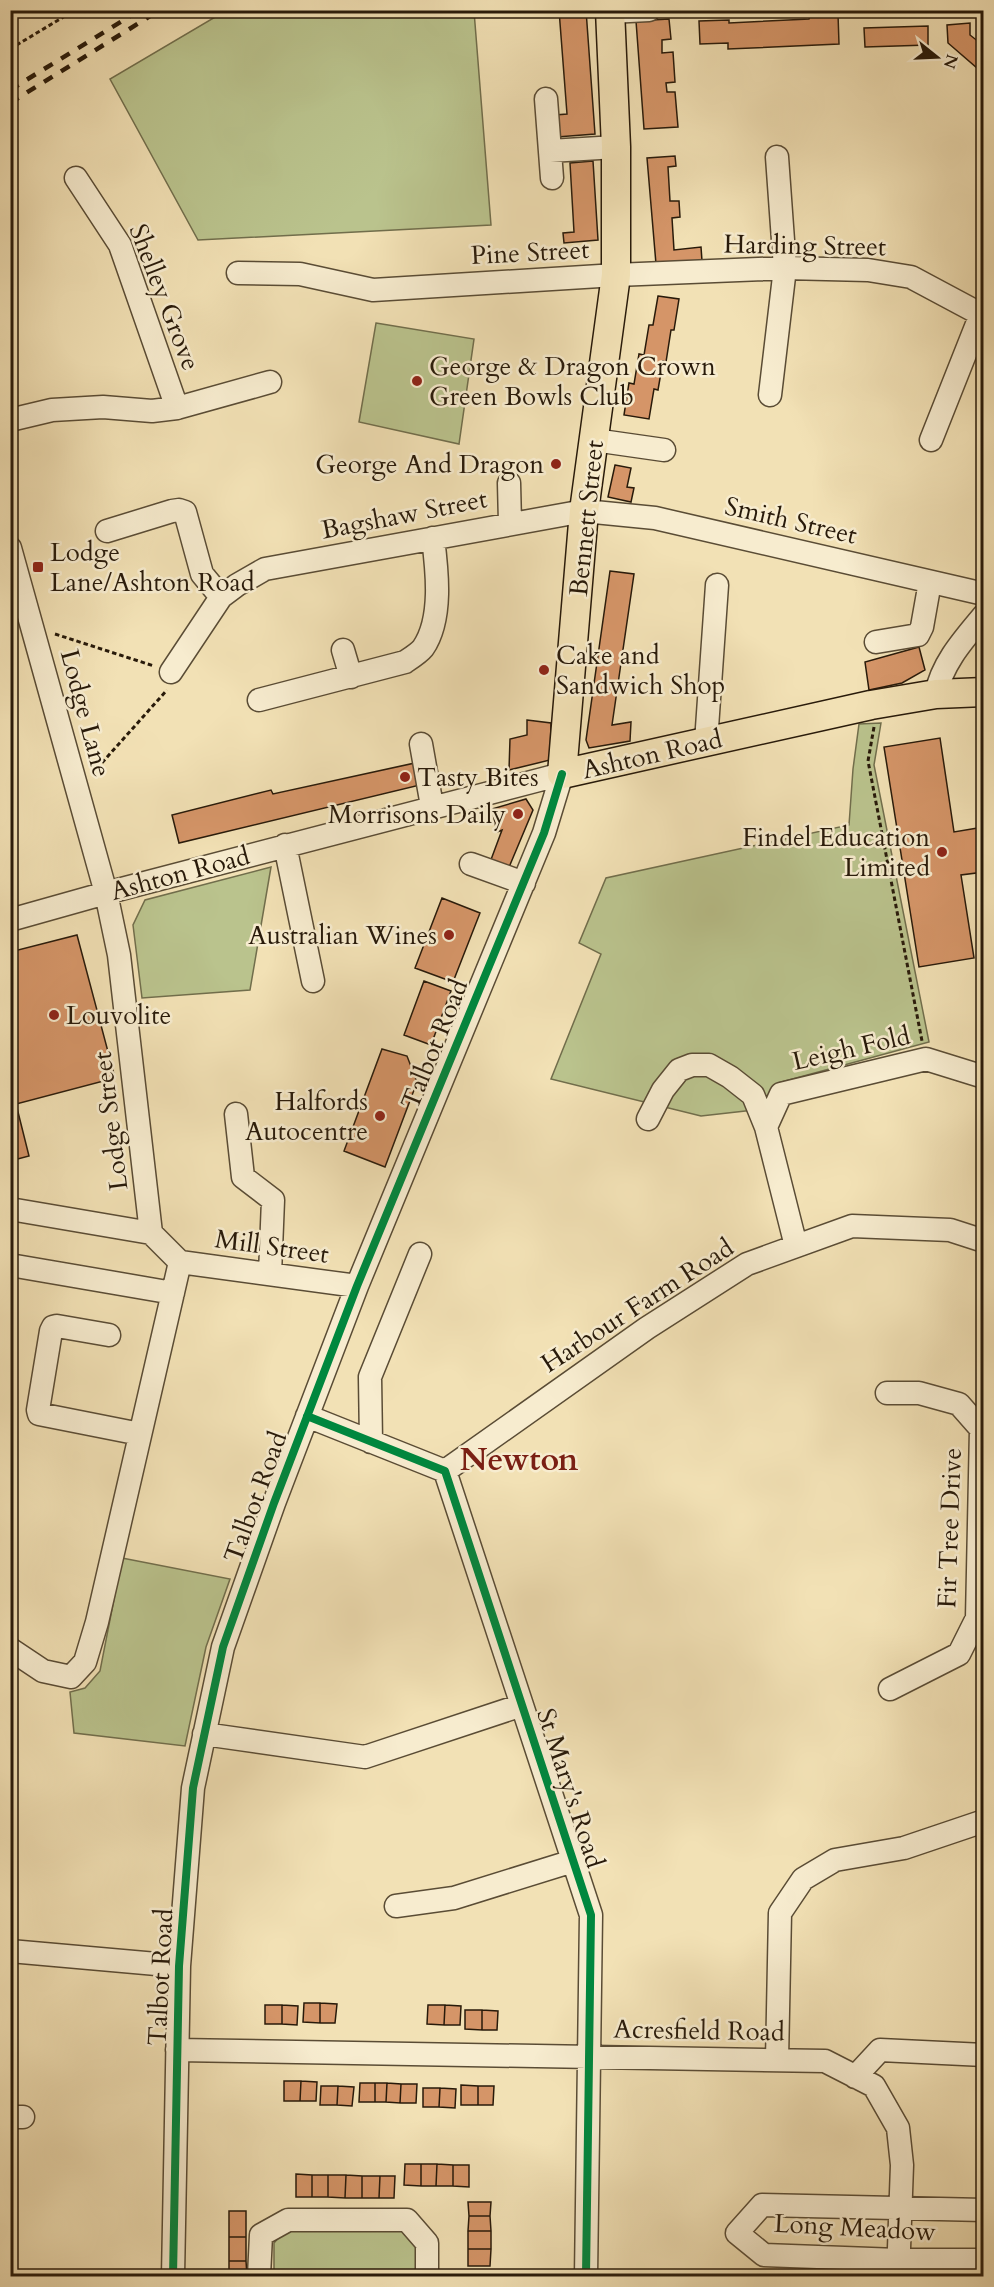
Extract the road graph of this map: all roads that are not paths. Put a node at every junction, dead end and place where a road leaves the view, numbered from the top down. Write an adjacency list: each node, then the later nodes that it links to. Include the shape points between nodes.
1 (649, 10): 2 (street)
2 (610, 11): 4 (main road, Bennett Street)
3 (546, 99): 5 (street)
4 (616, 147): 5 (street); 11 (main road, Bennett Street)
5 (550, 151): 8 (street)
6 (777, 157): 9 (street)
7 (76, 178): 15 (street, Shelley Grove, via 120,245)
8 (552, 178)
9 (785, 268): 11 (street, Harding Street); 12 (street, Harding Street, via 868,270 911,277); 14 (street)
10 (238, 273): 11 (street, Pine Street, via 300,274 373,290)
11 (616, 275): 17 (main road, Bennett Street)
12 (982, 315): 18 (street)
13 (270, 382): 15 (street)
14 (770, 395)
15 (177, 408): 16 (street, via 52,410)
16 (10, 420)
17 (594, 440): 19 (street); 21 (main road, Bennett Street)
18 (932, 440)
19 (664, 450)
20 (509, 483): 22 (street)
21 (584, 511): 22 (street, Bagshaw Street); 26 (street, Smith Street, via 655,518); 40 (main road, Bennett Street)
22 (510, 523): 24 (street, Bagshaw Street)
23 (107, 531): 28 (street, via 172,511 185,512 202,574)
24 (433, 538): 28 (street, Bagshaw Street, via 265,569); 34 (street, via 439,586 433,624 423,648 405,662)
25 (10, 548): 45 (street, Lodge Lane)
26 (930, 582): 29 (street, Smith Street); 31 (street, via 918,634)
27 (717, 585): 38 (street)
28 (229, 591): 33 (street)
29 (984, 594)
30 (984, 615): 36 (street, via 939,677)
31 (876, 642)
32 (343, 650): 34 (street)
33 (171, 672)
34 (351, 677): 37 (street)
35 (984, 692): 36 (main road, Ashton Road)
36 (936, 694): 38 (main road, Ashton Road)
37 (259, 700)
38 (706, 742): 40 (main road, Ashton Road)
39 (421, 744): 41 (street)
40 (562, 774): 41 (street, Ashton Road); 44 (street, Talbot Road)
41 (432, 806): 42 (street, Ashton Road)
42 (285, 845): 45 (street, Ashton Road); 47 (street)
43 (471, 864): 44 (street)
44 (524, 883): 60 (street, Talbot Road)
45 (106, 893): 46 (street, Ashton Road); 53 (street, Lodge Street, via 119,955)
46 (10, 920)
47 (313, 981)
48 (984, 1077): 51 (street, Leigh Fold, via 926,1059 780,1094)
49 (236, 1114): 59 (street, via 243,1178 273,1200)
50 (648, 1119): 51 (street, via 679,1070 709,1065 753,1095)
51 (766, 1127): 55 (street)
52 (10, 1209): 53 (street)
53 (152, 1233): 57 (street)
54 (984, 1241): 55 (street, Harbour Farm Road, via 950,1230 852,1226)
55 (796, 1246): 67 (street, Harbour Farm Road, via 747,1264 647,1328)
56 (420, 1254): 66 (street, via 370,1377)
57 (180, 1262): 59 (street, Mill Street); 61 (street)
58 (10, 1265): 61 (street)
59 (270, 1274): 60 (street, Mill Street)
60 (357, 1286): 64 (street, Talbot Road)
61 (173, 1293): 65 (street)
62 (109, 1335): 65 (street, via 53,1327 39,1414)
63 (887, 1393): 68 (street, Fir Tree Drive, via 919,1393 959,1404 981,1429)
64 (307, 1416): 66 (street); 72 (street, Talbot Road, via 223,1647)
65 (140, 1434): 69 (street, via 85,1662 71,1677 43,1671)
66 (371, 1442): 67 (street)
67 (445, 1471): 71 (street, St Mary's Road)
68 (981, 1505): 70 (street, Fir Tree Drive, via 976,1618 959,1654)
69 (10, 1649)
70 (890, 1689)
71 (522, 1705): 72 (street, via 365,1757); 74 (street, St Mary's Road)
72 (204, 1734): 77 (street, Talbot Road, via 193,1788)
73 (984, 1821): 81 (street, via 904,1848 834,1860 803,1879 780,1913)
74 (573, 1861): 75 (street, via 454,1898); 80 (street, St Mary's Road, via 591,1915)
75 (396, 1906)
76 (10, 1951): 77 (street)
77 (179, 1966): 78 (street, Talbot Road)
78 (177, 2050): 80 (street, Acresfield Road); 87 (street, Talbot Road)
79 (984, 2055): 82 (street, via 880,2050)
80 (588, 2057): 81 (street, Acresfield Road); 90 (street, St Mary's Road)
81 (777, 2060): 82 (street, Acresfield Road, via 825,2061)
82 (855, 2077): 83 (street, Acresfield Road, via 874,2086 898,2128 902,2165)
83 (900, 2208): 84 (street, Long Meadow); 86 (street, Acresfield Road); 86 (street, Long Meadow, via 762,2205 737,2232 764,2255)
84 (984, 2210)
85 (984, 2260): 86 (street, Long Meadow)
86 (898, 2268)
87 (173, 2277)
88 (259, 2277): 89 (street, via 261,2235 288,2220 407,2220 427,2243)
89 (427, 2277)
90 (586, 2277)

